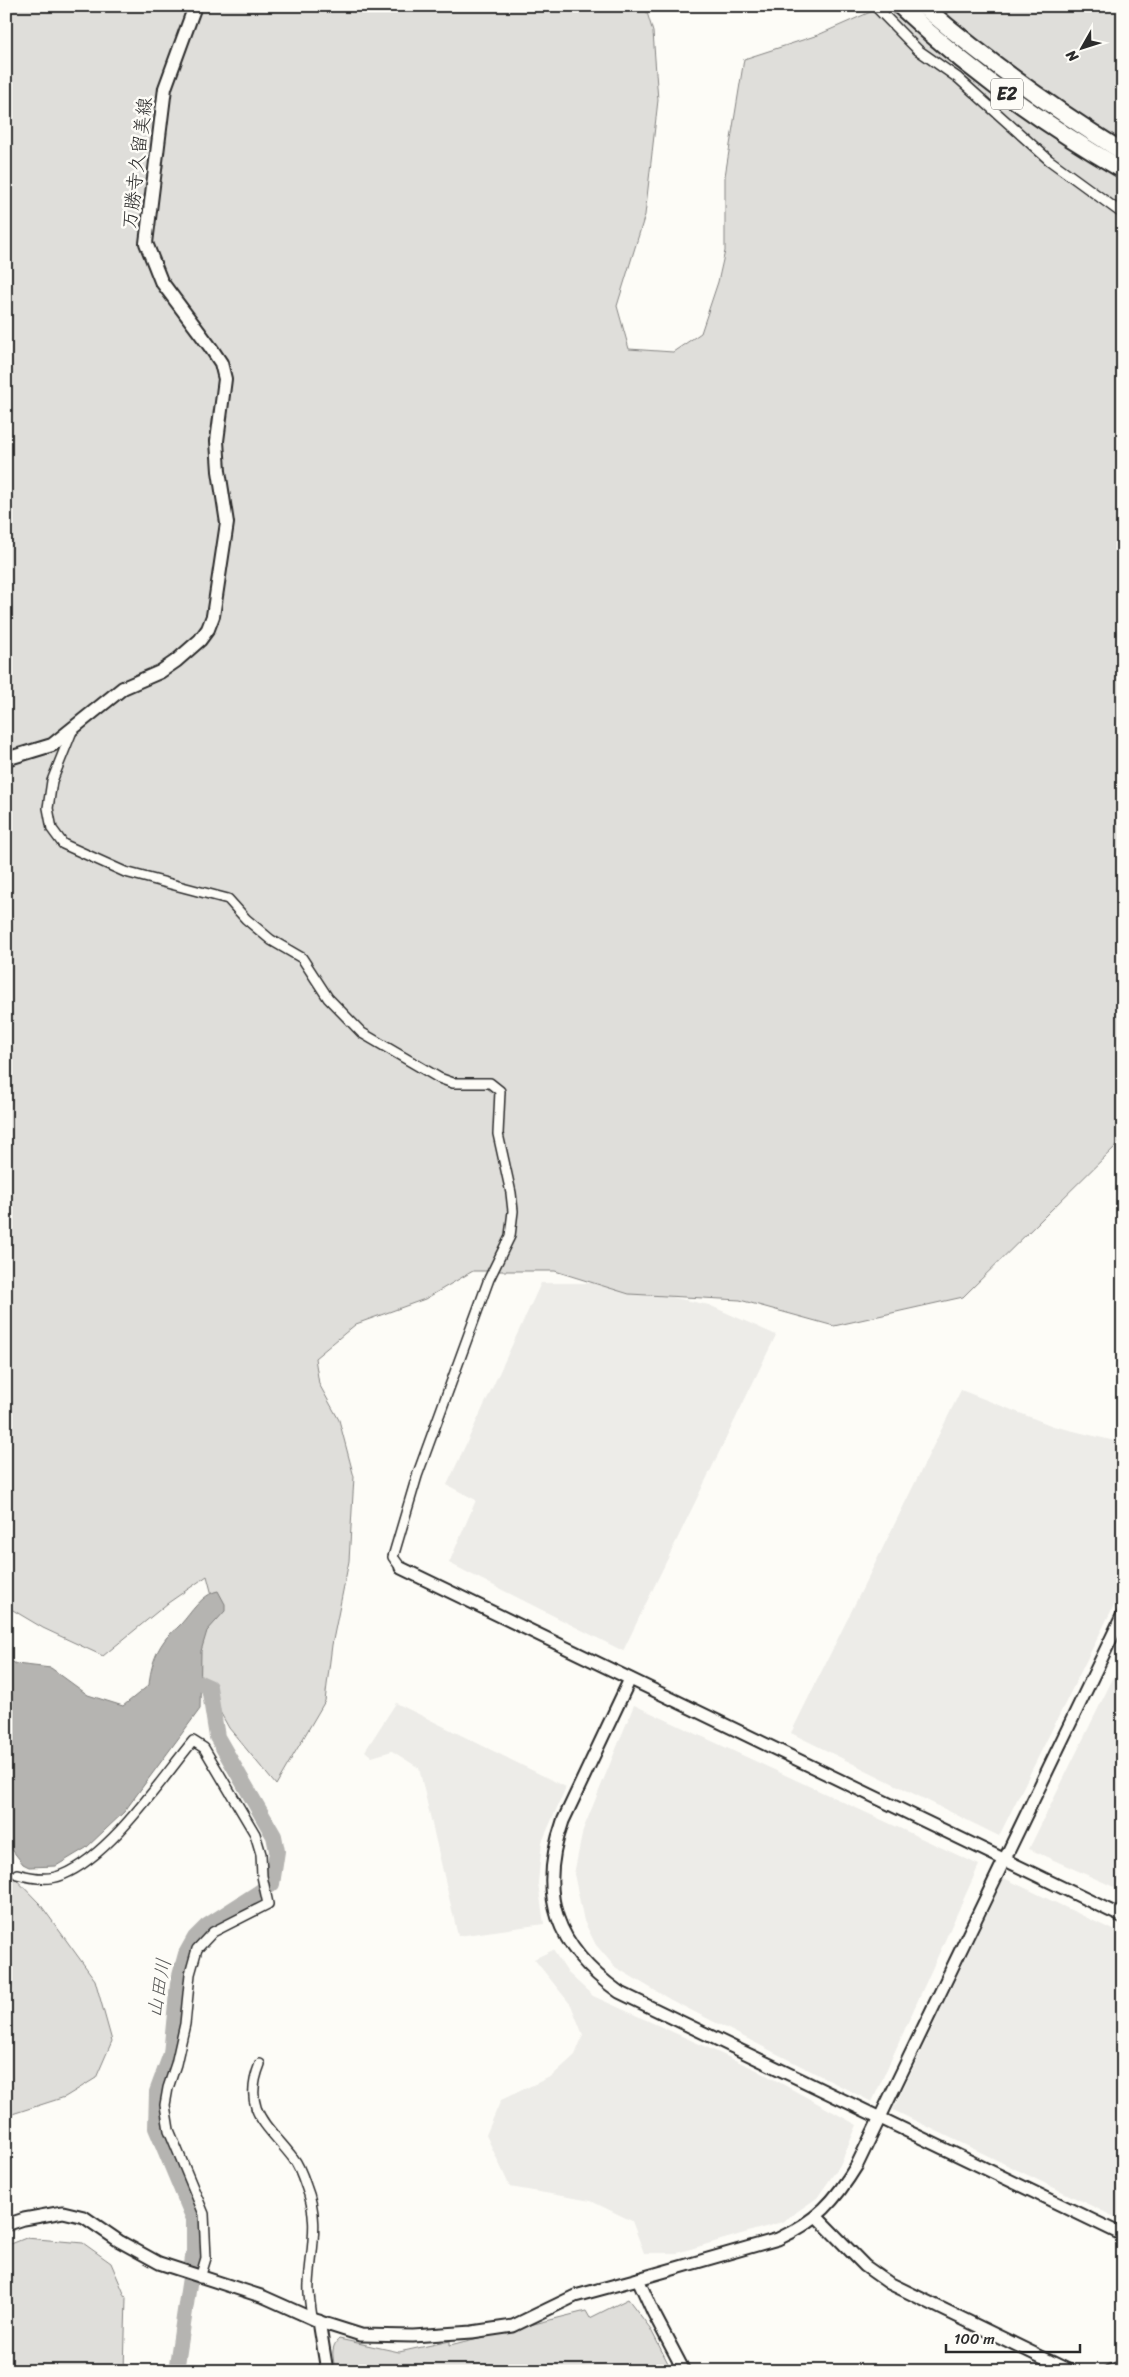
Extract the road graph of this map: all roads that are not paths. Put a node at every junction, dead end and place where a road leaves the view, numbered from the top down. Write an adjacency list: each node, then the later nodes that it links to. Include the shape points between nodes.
1 (195, 6): 8 (main road, 万勝寺久留美線, via 165,88 146,243 160,281 211,348 225,379 217,441 218,470 227,523 217,601 208,629 200,640 160,672 123,688)
2 (875, 6): 7 (street, via 918,50 958,78 1049,160)
3 (900, 6): 6 (highway, E2, via 958,57 1026,108)
4 (923, 6): 5 (highway, E2, via 1036,96)
5 (1123, 152)
6 (1123, 170)
7 (1123, 214)
8 (72, 731): 9 (main road, 万勝寺久留美線, via 52,744); 10 (street, via 52,781 48,808 52,829 63,844 124,872 228,899 272,940 302,958 328,998 362,1033 439,1078 453,1083 490,1083 500,1091 498,1134 511,1193 510,1236 489,1279 417,1476 393,1557)
9 (6, 760)
10 (401, 1568): 12 (street)
11 (1123, 1614): 13 (street)
12 (630, 1679): 13 (street); 17 (street, via 562,1820 555,1843 552,1885 554,1905 564,1934 584,1963 619,1992)
13 (1004, 1860): 15 (street); 17 (street)
14 (17, 1874): 21 (street, via 34,1879 62,1876 91,1858 124,1826 193,1740 204,1748 255,1834 268,1904 213,1932 198,1949 190,1974 185,2024 165,2105 169,2130 204,2214 206,2258)
15 (1123, 1917)
16 (260, 2064): 23 (street, via 254,2092 256,2109 260,2120 295,2160 307,2187 316,2226 309,2286)
17 (880, 2118): 18 (street, via 840,2193); 20 (street)
18 (817, 2217): 22 (street, via 778,2239); 27 (street, via 865,2266 889,2283)
19 (6, 2225): 21 (street, via 63,2212 84,2217 159,2263)
20 (1123, 2235)
21 (200, 2278): 23 (street, via 264,2297)
22 (638, 2279): 23 (street, via 575,2296 513,2326 472,2332 361,2335); 26 (street)
23 (316, 2320): 25 (street)
24 (1123, 2367): 28 (street)
25 (327, 2371)
26 (684, 2371)
27 (1070, 2371)
28 (1110, 2371)

